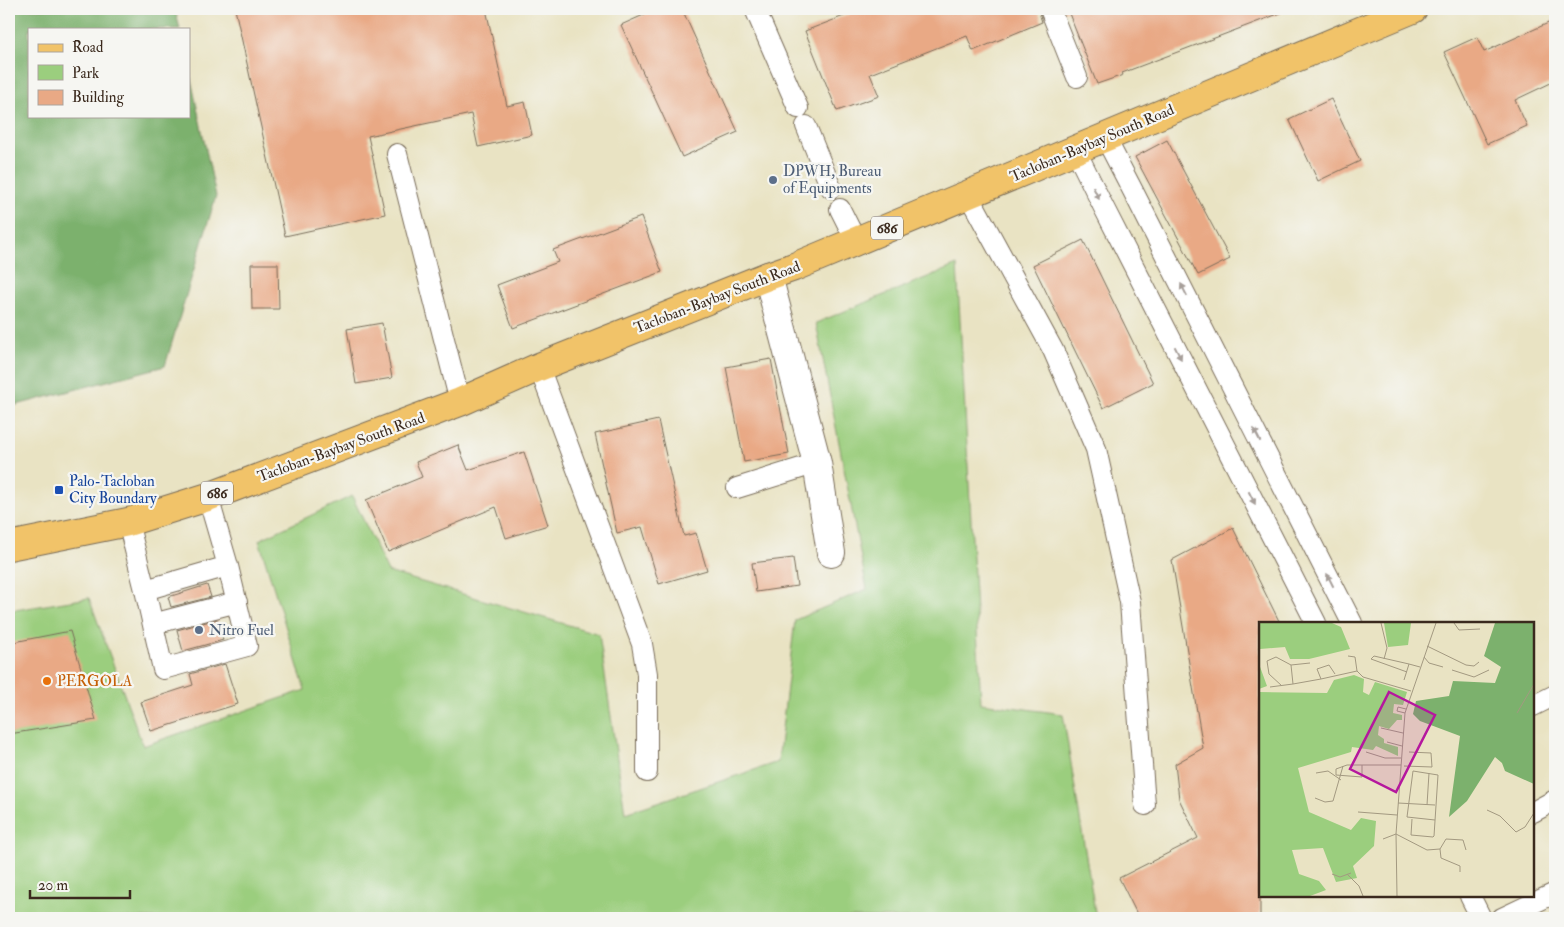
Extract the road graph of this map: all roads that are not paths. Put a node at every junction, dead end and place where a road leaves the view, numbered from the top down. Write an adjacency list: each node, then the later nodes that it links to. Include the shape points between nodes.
1 (755, 9): 8 (lane)
2 (1050, 9): 4 (lane)
3 (1413, 9): 5 (main road, Tacloban-Baybay South Road / 686)
4 (1077, 77)
5 (1105, 137): 6 (main road, Tacloban-Baybay South Road / 686); 25 (lane, one-way to 5)
6 (1075, 149): 9 (main road, Tacloban-Baybay South Road / 686); 24 (lane, one-way to 24)
7 (397, 154): 14 (lane)
8 (831, 188)
9 (968, 194): 11 (main road, Tacloban-Baybay South Road / 686); 31 (lane, via 1054,350 1096,449 1130,602)
10 (840, 209): 11 (lane)
11 (856, 241): 12 (main road, Tacloban-Baybay South Road / 686)
12 (768, 276): 13 (main road, Tacloban-Baybay South Road / 686); 15 (street)
13 (539, 368): 14 (main road, Tacloban-Baybay South Road / 686); 29 (lane, via 642,644 647,674)
14 (460, 402): 17 (main road, Tacloban-Baybay South Road / 686)
15 (817, 464): 16 (lane); 20 (street)
16 (737, 488)
17 (208, 497): 18 (main road, Tacloban-Baybay South Road / 686); 21 (lane)
18 (128, 522): 19 (main road, Tacloban-Baybay South Road / 686); 22 (lane)
19 (9, 546)
20 (831, 553)
21 (228, 566): 22 (lane); 23 (lane)
22 (145, 590): 26 (lane)
23 (236, 602): 26 (lane); 26 (lane, via 247,646 163,669)
24 (1315, 622)
25 (1351, 622)
26 (153, 624)
27 (1555, 695): 28 (lane)
28 (1534, 706)
29 (647, 772)
30 (1555, 800): 32 (lane)
31 (1145, 805)
32 (1534, 811)
33 (1555, 893): 36 (lane)
34 (1470, 897): 35 (lane)
35 (1481, 918)
36 (1502, 918)

